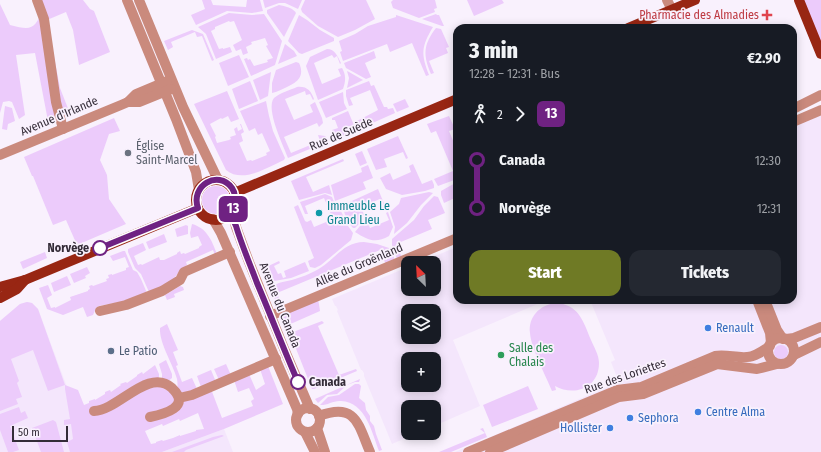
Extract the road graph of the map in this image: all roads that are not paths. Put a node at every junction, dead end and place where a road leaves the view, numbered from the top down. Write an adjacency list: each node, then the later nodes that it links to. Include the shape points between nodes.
1 (37, 0): 17 (street, via 44,19 56,102)
2 (127, 0): 11 (street)
3 (139, 0): 10 (street)
4 (667, 0): 7 (street)
5 (695, 0): 7 (main road)
6 (798, 0): 9 (main road)
7 (672, 10): 8 (main road)
8 (638, 24)
9 (821, 54)
10 (173, 83): 11 (street, Avenue d'Irlande); 19 (street)
11 (163, 88): 17 (street, Avenue d'Irlande, via 136,94 128,102); 20 (street, via 196,172)
12 (821, 95): 14 (street)
13 (453, 101): 21 (main road, Rue de Suède)
14 (797, 107)
15 (821, 110): 16 (street)
16 (797, 120)
17 (63, 129): 18 (street, Avenue d'Irlande)
18 (0, 155)
19 (218, 180): 20 (main road, via 206,182); 21 (main road, via 228,184)
20 (199, 190): 22 (main road, via 196,200)
21 (234, 193): 23 (main road)
22 (198, 208): 24 (main road, via 202,214); 27 (main road)
23 (232, 210): 24 (main road, via 224,217); 33 (street, Avenue du Canada)
24 (213, 219): 26 (street, Avenue du Canada)
25 (453, 240): 33 (street, Allée du Groënland)
26 (230, 252): 32 (street, via 184,272 180,280 162,291 126,305); 39 (street, Avenue du Canada)
27 (25, 280): 28 (main road); 29 (main road, via 13,292)
28 (0, 287)
29 (0, 298)
30 (759, 304): 37 (street, via 770,333)
31 (766, 304): 35 (street, via 777,330)
32 (100, 311)
33 (270, 316): 42 (street, Avenue du Canada)
34 (821, 327): 35 (street)
35 (785, 339): 37 (street, via 776,339); 38 (street, via 793,347)
36 (821, 342): 38 (street)
37 (770, 345): 40 (street, via 770,357); 52 (street, Rue des Loriettes, via 747,357 715,356 640,387 617,390)
38 (794, 355): 40 (street, via 788,362)
39 (276, 359): 41 (street); 44 (street, Avenue du Canada)
40 (777, 364): 53 (street, Rue des Loriettes, via 756,369 717,364 643,394 620,397)
41 (179, 398): 43 (street, via 167,385 152,382); 46 (street, via 177,405 169,412)
42 (310, 408): 44 (street); 45 (street)
43 (94, 411)
44 (298, 414): 48 (street, via 297,424)
45 (319, 416): 47 (street); 51 (street, via 338,411 353,417)
46 (150, 417)
47 (317, 428): 48 (street, via 312,432); 50 (street)
48 (305, 432): 49 (street)
49 (315, 452)
50 (325, 452)
51 (370, 452)
52 (468, 452)
53 (490, 452)

